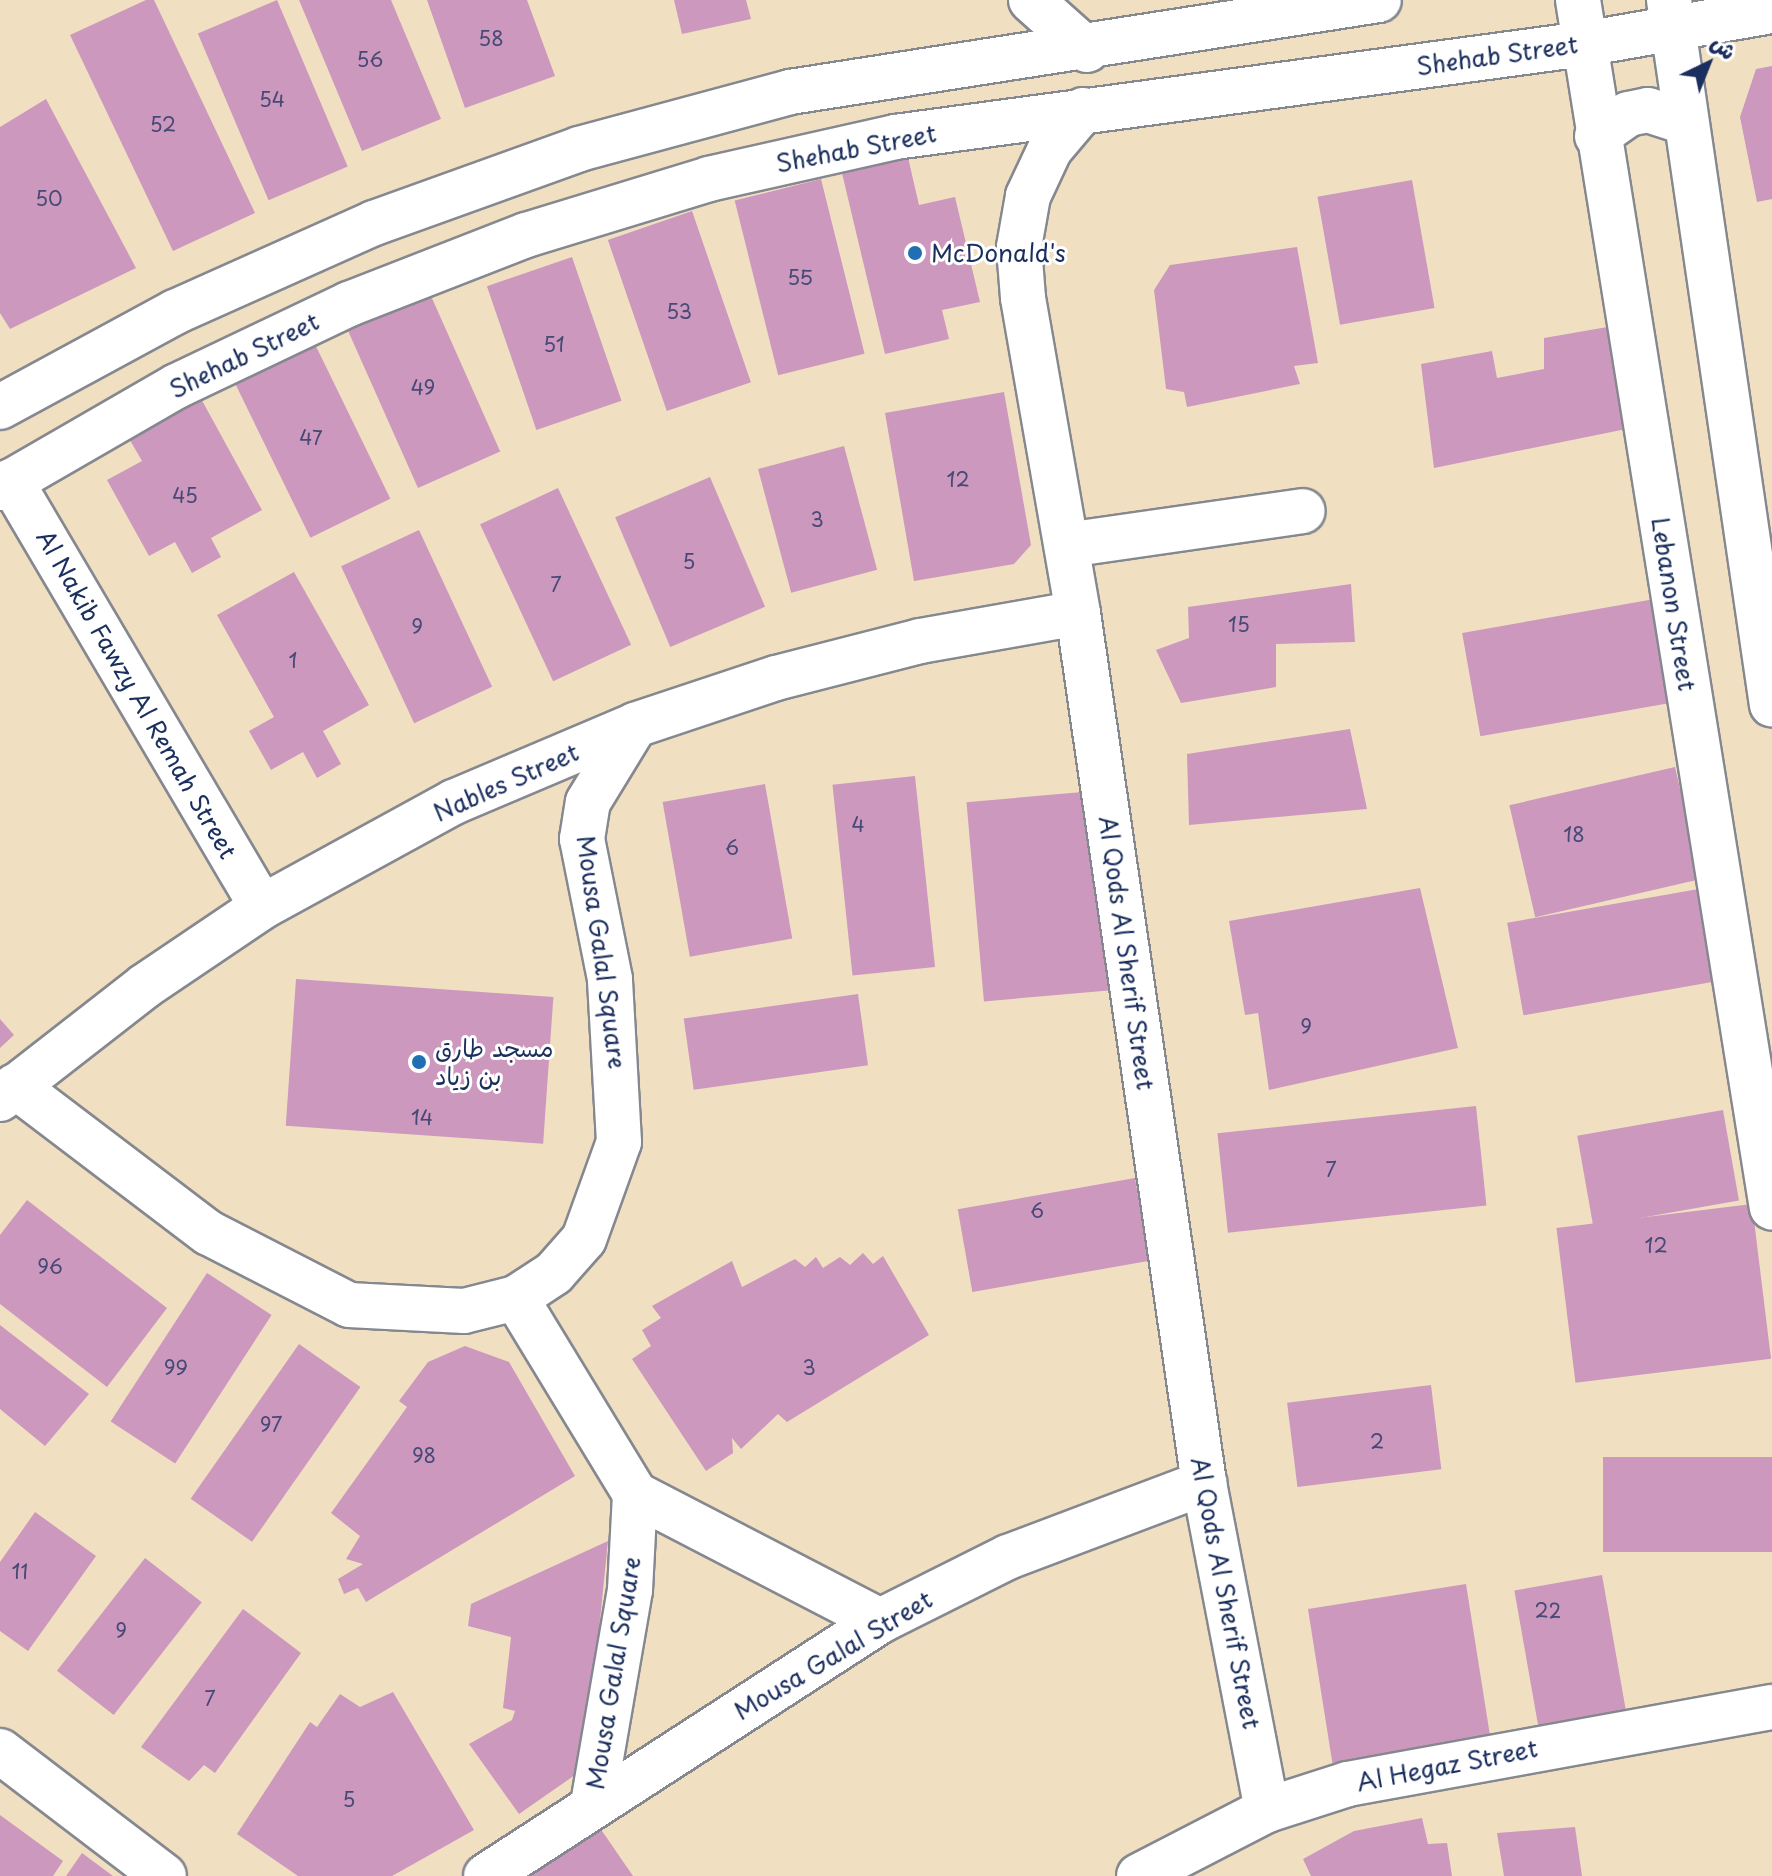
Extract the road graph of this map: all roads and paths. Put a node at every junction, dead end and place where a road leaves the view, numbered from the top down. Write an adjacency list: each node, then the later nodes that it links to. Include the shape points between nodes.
1 (1031, 0): 7 (street)
2 (1379, 0): 7 (street)
3 (1578, 0): 6 (street, Lebanon Street)
4 (1772, 11): 5 (street, Shehab Street)
5 (1671, 14): 6 (street, Shehab Street); 9 (street)
6 (1584, 44): 8 (street, Shehab Street); 10 (street, Lebanon Street)
7 (1087, 50): 11 (street, via 790,92 579,149 345,235 175,312)
8 (1083, 110): 12 (street, Shehab Street, via 848,148 709,179 526,235 349,304 177,386); 14 (street, Al Qods Al Sherif Street, via 1050,149 1028,196 1019,247)
9 (1685, 122): 10 (street, via 1648,110 1628,114); 16 (street)
10 (1597, 136): 20 (street, Lebanon Street)
11 (1, 403)
12 (6, 484): 18 (street, Al Nakib Fawzy Al Remah Street)
13 (1303, 511): 14 (street)
14 (1067, 545): 15 (street, Al Qods Al Sherif Street)
15 (1078, 613): 17 (street, Nables Street, via 906,644); 22 (street, Al Qods Al Sherif Street)
16 (1772, 705)
17 (635, 725): 18 (street, Nables Street, via 454,802); 21 (street, Mousa Galal Square, via 588,802 582,839 610,979 619,1142 584,1239 554,1273)
18 (262, 907): 19 (street, Nables Street)
19 (7, 1093): 21 (street, Mousa Galal Square, via 209,1233 349,1305 464,1311)
20 (1772, 1208)
21 (516, 1298): 23 (street)
22 (1204, 1483): 24 (street, Mousa Galal Street, via 1021,1551); 28 (street, Al Qods Al Sherif Street)
23 (635, 1494): 24 (street); 27 (street, Mousa Galal Square, via 630,1590)
24 (880, 1621): 27 (street, Mousa Galal Street)
25 (1772, 1707): 28 (street, Al Hegaz Street, via 1348,1784)
26 (0, 1751): 29 (street)
27 (593, 1804): 30 (street, Mousa Galal Street)
28 (1267, 1810): 31 (street, Al Hegaz Street)
29 (164, 1876)
30 (486, 1876)
31 (1139, 1876)

